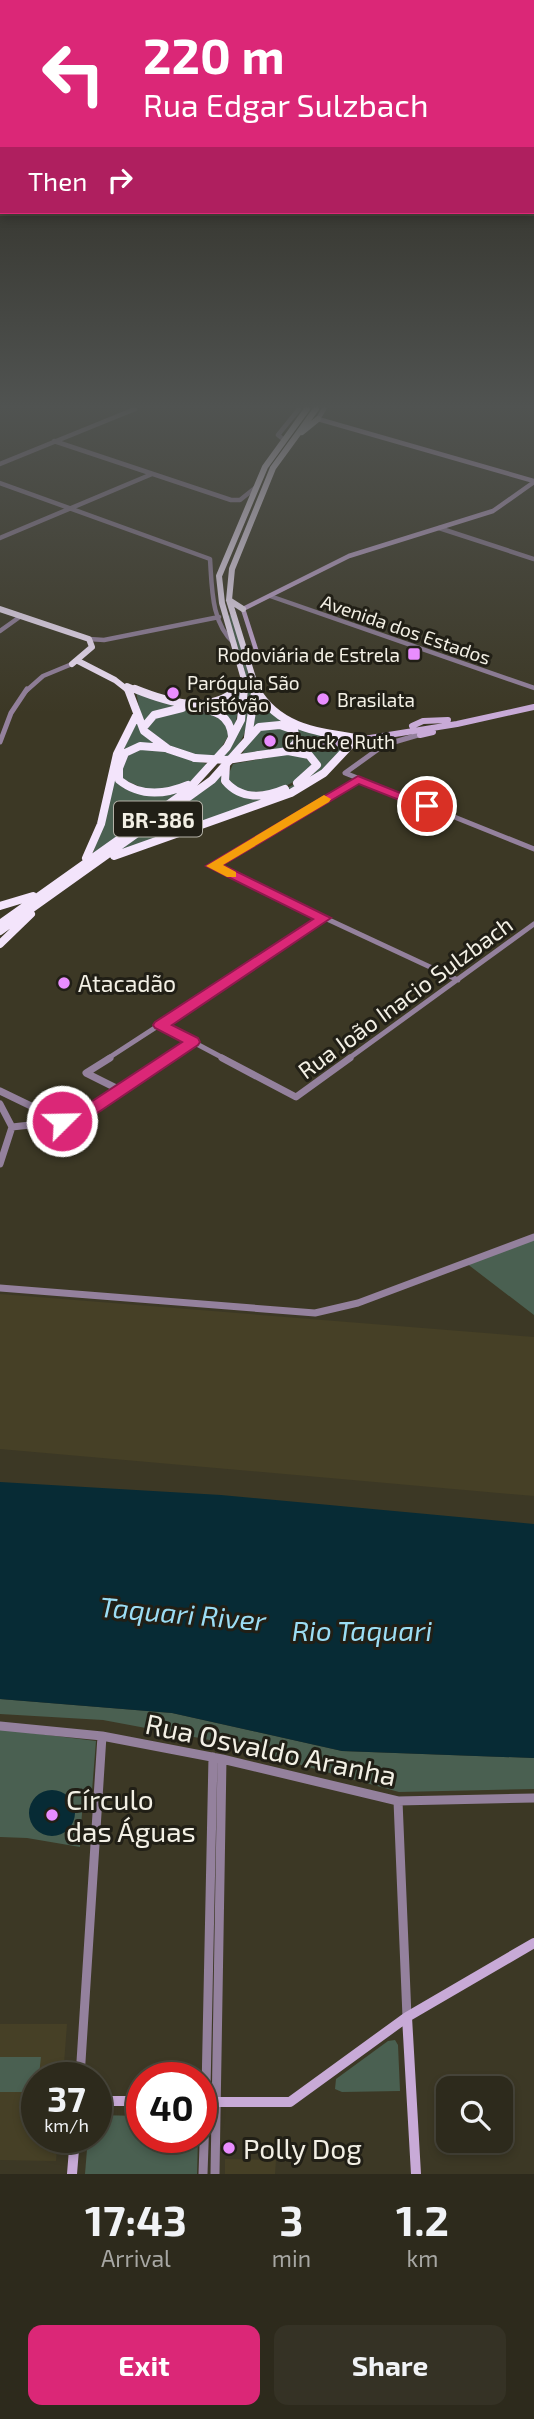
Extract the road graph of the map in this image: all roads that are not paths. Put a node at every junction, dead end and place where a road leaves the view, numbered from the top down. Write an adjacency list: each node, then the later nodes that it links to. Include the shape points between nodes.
1 (66, 510): 7 (street)
2 (79, 510): 10 (street, via 212,560)
3 (246, 510): 9 (highway)
4 (256, 510): 12 (highway, BR-386, via 228,584)
5 (494, 510): 6 (main road)
6 (439, 528): 8 (street); 11 (main road, via 349,556)
7 (0, 538)
8 (534, 559)
9 (219, 576): 10 (highway); 18 (highway, BR-386)
10 (213, 587): 15 (street)
11 (270, 596): 13 (main road); 27 (street, Avenida dos Estados)
12 (229, 600): 13 (highway); 22 (highway, BR-386)
13 (243, 608): 20 (main road)
14 (0, 609): 16 (highway)
15 (218, 615): 18 (street); 19 (street)
16 (21, 616): 17 (street); 19 (highway)
17 (0, 631)
18 (234, 643): 24 (highway, BR-386)
19 (90, 645): 21 (highway)
20 (259, 659): 22 (highway)
21 (75, 662): 23 (highway); 23 (highway); 37 (street, via 42,677 20,694)
22 (251, 670): 26 (highway, BR-386)
23 (104, 676): 25 (highway)
24 (245, 683): 25 (highway, via 229,697 197,704 166,702); 34 (highway, BR-386, via 244,709)
25 (123, 684): 29 (highway, via 132,694)
26 (255, 687): 35 (highway, BR-386); 36 (highway, via 265,705 285,720 318,734)
27 (534, 688)
28 (534, 706): 30 (main road); 31 (main road)
29 (136, 716): 32 (highway); 44 (highway, via 117,751)
30 (446, 724): 31 (main road); 33 (main road)
31 (435, 726): 33 (main road)
32 (143, 728): 34 (highway, via 148,719 163,711 198,708 226,717); 38 (highway)
33 (420, 730): 36 (main road); 41 (street, via 384,745 346,770 346,775)
34 (232, 737): 42 (highway, BR-386)
35 (247, 738): 39 (highway, via 264,725 285,726 294,730 298,739); 40 (highway, BR-386)
36 (357, 738): 39 (main road); 44 (highway, via 324,773 290,793)
37 (0, 742)
38 (166, 748): 39 (highway, bridge, via 195,758 227,760); 42 (highway, via 129,750 121,760 119,780 134,789 159,793)
39 (288, 751): 40 (highway, via 309,755 317,765 303,779 269,795 229,788 224,778)
40 (226, 765): 44 (highway, BR-386, via 194,793)
41 (358, 779): 43 (street); 47 (street, via 213,866)
42 (199, 780): 44 (highway, BR-386)
43 (534, 849)
44 (83, 869): 45 (highway, BR-386)
45 (45, 895): 46 (highway); 48 (highway, BR-386); 50 (highway, BR-386); 51 (highway)
46 (0, 906)
47 (324, 918): 52 (street); 53 (street)
48 (0, 924)
49 (534, 924): 52 (street, Rua João Inacio Sulzbach)
50 (0, 931)
51 (0, 944)
52 (458, 980): 54 (street, Rua João Inacio Sulzbach, via 296,1097)
53 (161, 1025): 54 (street); 55 (street, via 86,1073)
54 (192, 1042): 55 (street)
55 (120, 1090): 59 (street, via 75,1120)
56 (0, 1091): 58 (street)
57 (0, 1104): 61 (street)
58 (39, 1111): 59 (street); 60 (street)
59 (62, 1121): 60 (street)
60 (36, 1123): 61 (street)
61 (12, 1127): 62 (street)
62 (0, 1164)
63 (534, 1237): 64 (street, via 327,1312)
64 (0, 1288)
65 (0, 1726): 66 (street, Rua Osvaldo Aranha)
66 (102, 1736): 67 (street, Rua Osvaldo Aranha); 79 (street)
67 (217, 1758): 69 (street, Rua Osvaldo Aranha); 70 (street)
68 (534, 1798): 69 (street, Rua Osvaldo Aranha)
69 (398, 1801): 74 (street)
70 (217, 1809): 72 (street); 73 (street)
71 (534, 1943): 74 (main road)
72 (209, 1948): 73 (street); 77 (street)
73 (220, 1949): 75 (street)
74 (412, 2014): 76 (main road); 78 (main road)
75 (219, 2032): 77 (street); 81 (street)
76 (407, 2032): 78 (main road); 88 (main road)
77 (207, 2033): 80 (street)
78 (384, 2033): 81 (main road, via 290,2102)
79 (81, 2062)
80 (206, 2062)
81 (217, 2103)
82 (74, 2153): 85 (main road)
83 (204, 2153): 86 (street)
84 (216, 2153): 87 (street)
85 (72, 2174)
86 (203, 2174)
87 (215, 2174)
88 (416, 2174)

